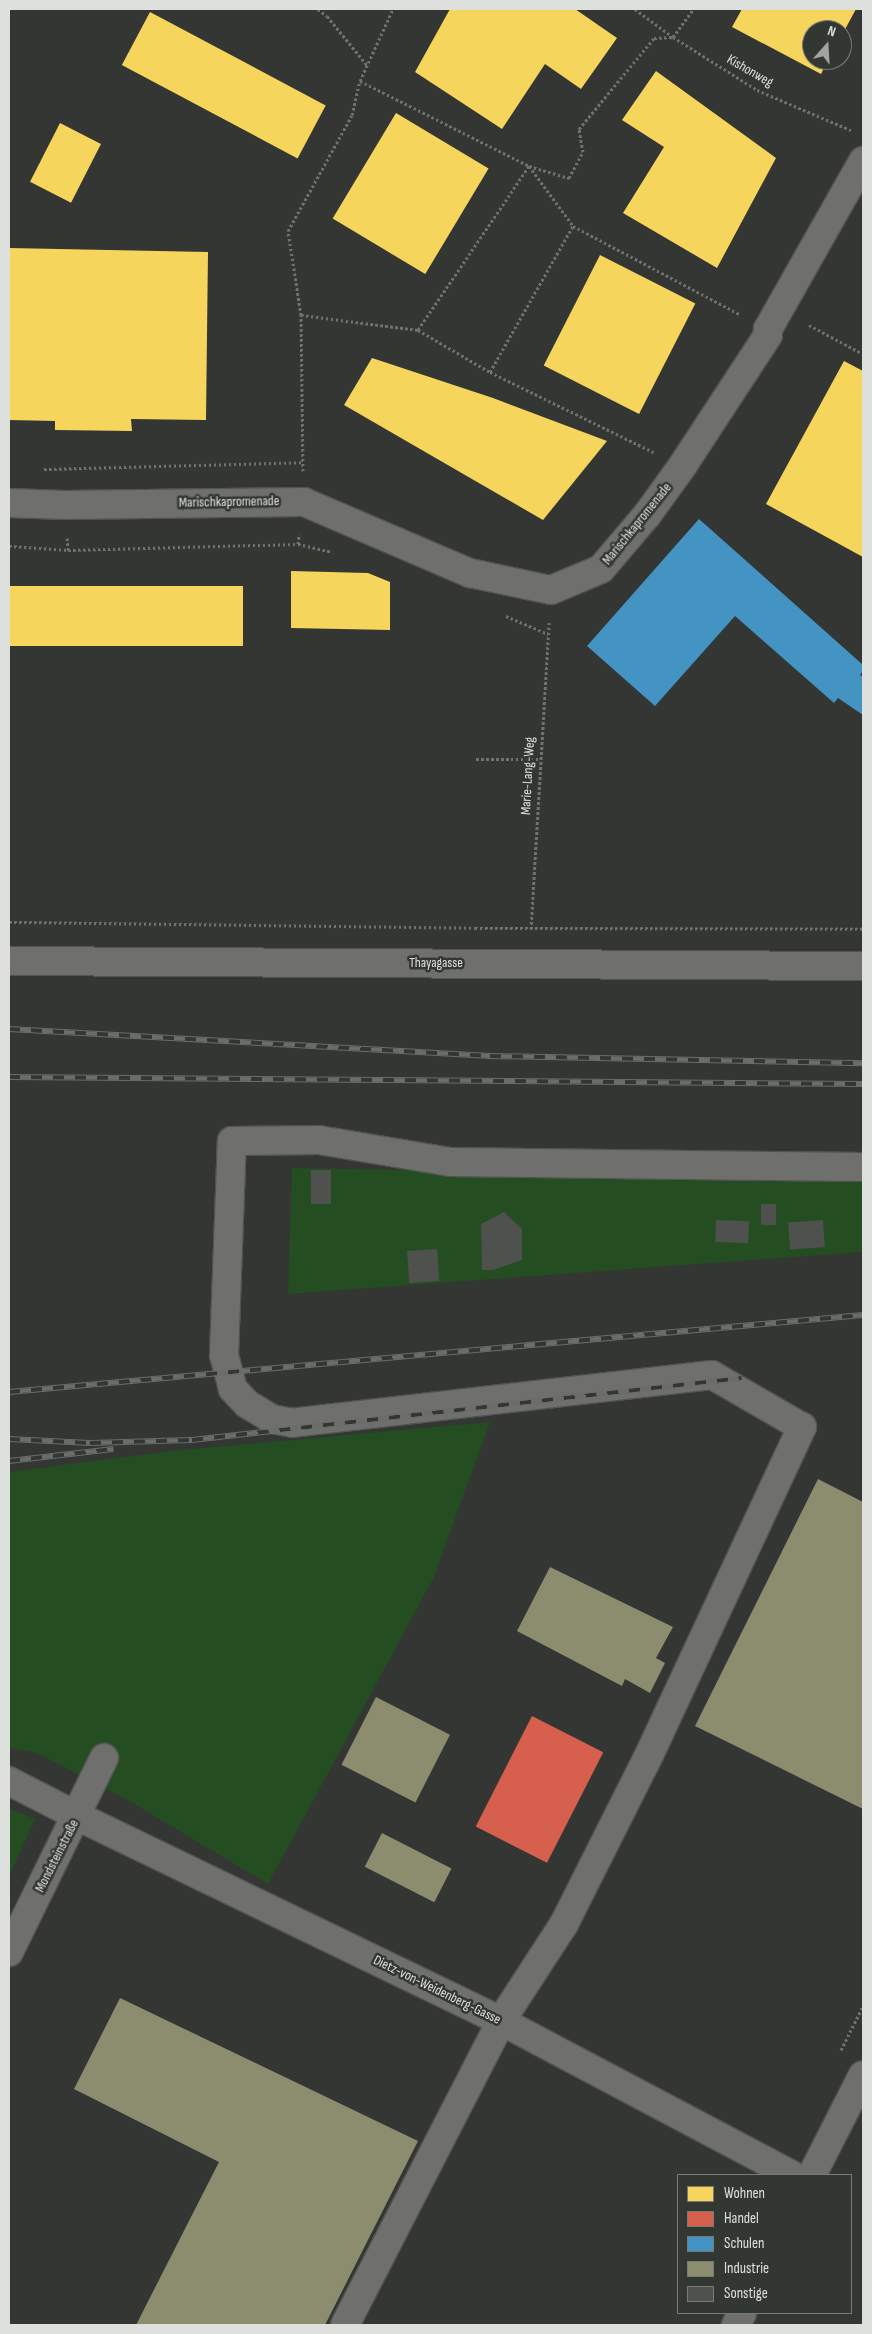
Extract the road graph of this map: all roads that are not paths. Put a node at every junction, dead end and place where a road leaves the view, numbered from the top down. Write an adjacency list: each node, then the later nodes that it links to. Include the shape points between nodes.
1 (863, 160): 2 (street, Marischkapromenade, via 768,335 647,516 601,569 551,590 470,573 304,502)
2 (9, 503)
3 (9, 960): 4 (street, Thayagasse)
4 (863, 966)
5 (863, 1166): 10 (street, via 450,1162 318,1140 232,1141 224,1355 233,1389 247,1404 272,1419 293,1423 712,1375 802,1427 650,1753 564,1924)
6 (104, 1758): 8 (street, Mondsteinstraße)
7 (9, 1780): 8 (street, Dietz-von-Weidenberg-Gasse)
8 (77, 1816): 9 (street, Mondsteinstraße); 10 (street, Dietz-von-Weidenberg-Gasse)
9 (9, 1952)
10 (501, 2021): 12 (street, Dietz-von-Weidenberg-Gasse); 14 (street)
11 (863, 2074): 13 (street)
12 (790, 2174)
13 (813, 2174)
14 (345, 2325)

